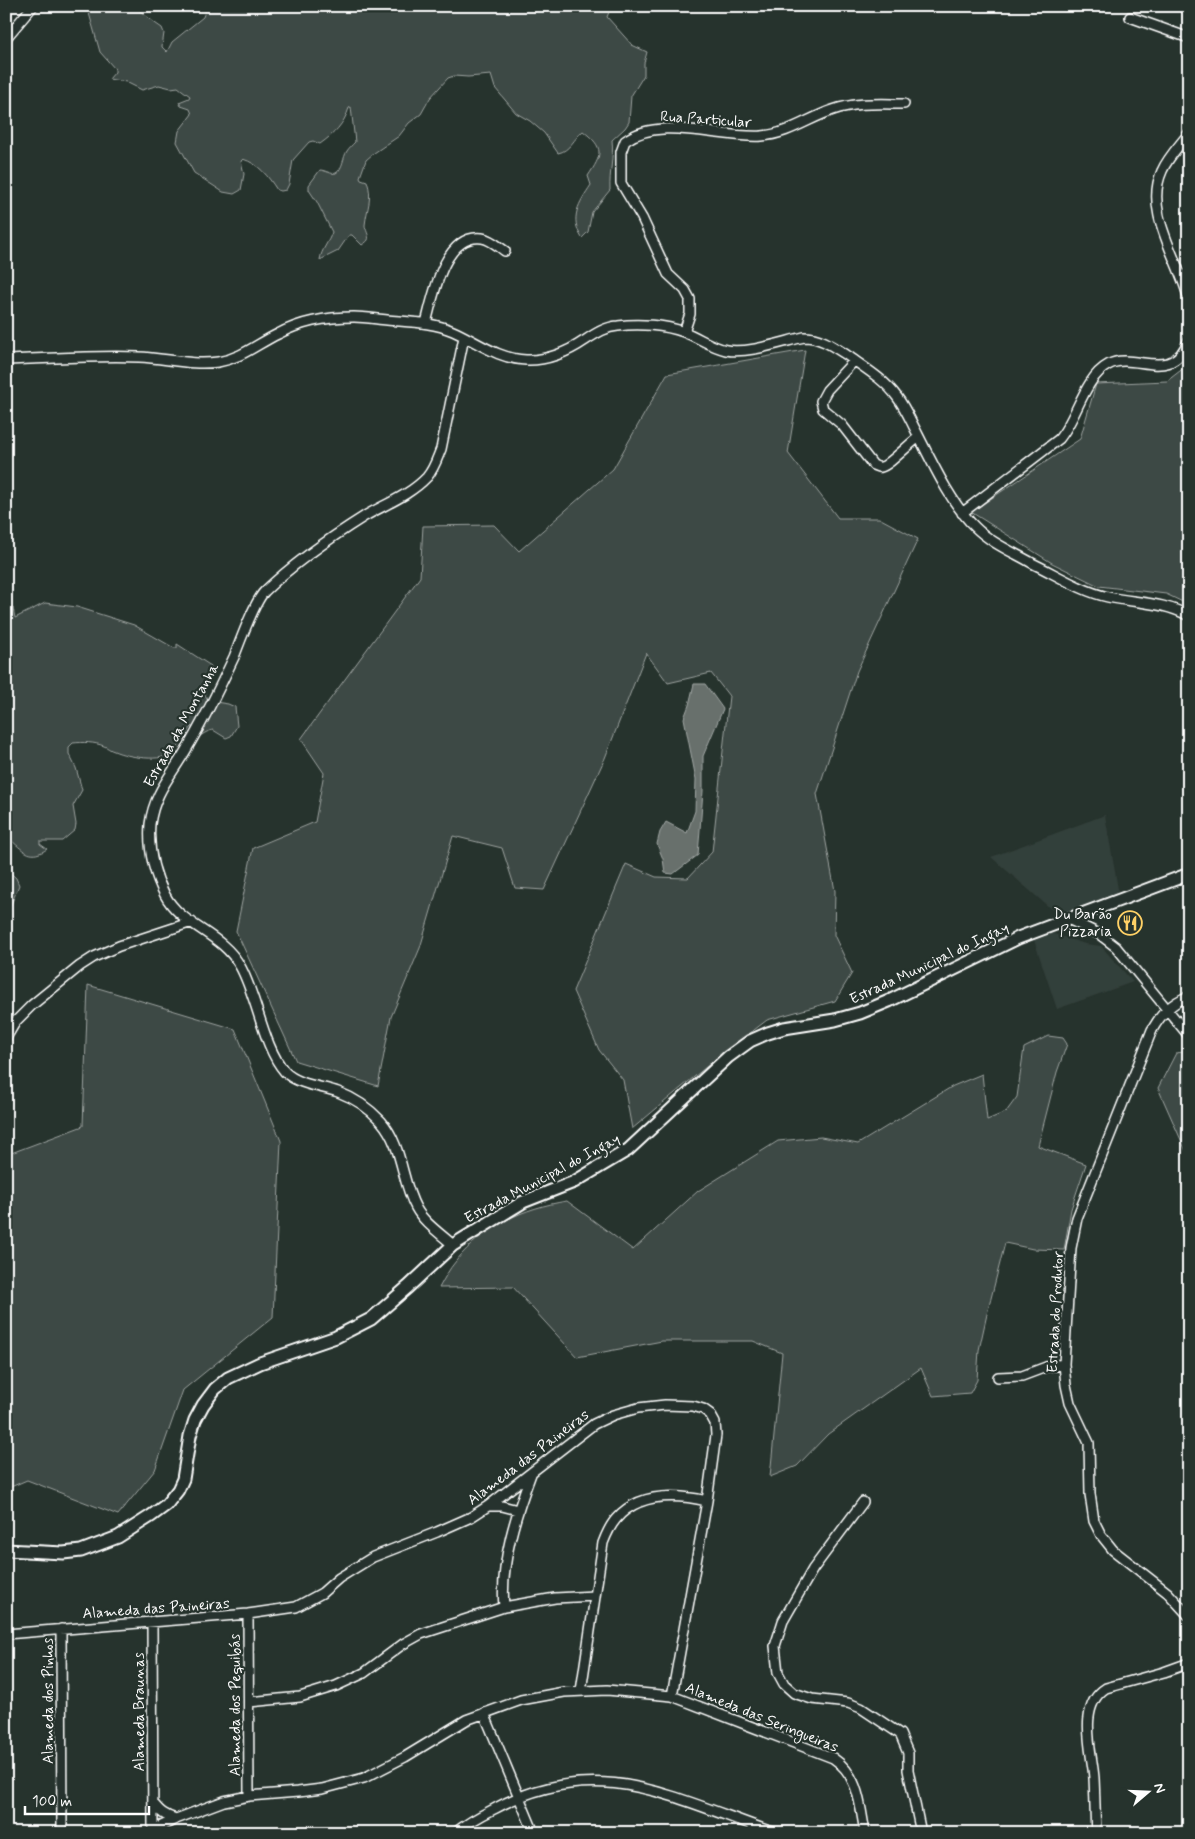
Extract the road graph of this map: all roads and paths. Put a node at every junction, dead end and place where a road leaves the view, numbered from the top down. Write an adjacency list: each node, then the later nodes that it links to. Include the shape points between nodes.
1 (33, 6): 3 (street)
2 (1130, 17): 4 (street)
3 (6, 38)
4 (1189, 38)
5 (904, 104): 10 (street, Rua Particular, via 850,106 833,110 790,130 763,136 661,128 641,132 625,141 621,152 621,183 642,218 668,274 690,299 690,314)
6 (1189, 133): 8 (street, via 1161,172 1157,190 1164,232)
7 (506, 251): 9 (street, via 481,238 463,241 446,261)
8 (1189, 300)
9 (426, 323): 11 (street); 13 (street, via 358,317 315,320 276,334 234,358 216,362 140,357)
10 (684, 332): 11 (street, via 648,326 615,326 559,354 526,360 493,352); 14 (street, via 726,350 743,350 812,337)
11 (464, 337): 20 (street, Estrada da Montanha, via 441,449 429,475 406,494 321,545 260,596 212,703 157,796 150,825 151,856 157,878 166,898)
12 (1189, 340): 16 (street, via 1178,357 1170,362 1147,365 1127,360 1108,364 1093,378 1067,430 1059,439)
13 (6, 360)
14 (854, 361): 15 (street, via 898,398); 15 (street, via 821,401 824,409 878,467 887,464)
15 (919, 437): 16 (street)
16 (962, 513): 17 (street, via 993,542 1076,585 1110,597 1175,609)
17 (1189, 616)
18 (1189, 874): 19 (street, Estrada Municipal do Ingay)
19 (1068, 919): 22 (street, via 1099,934 1116,947); 25 (street, Estrada Municipal do Ingay, via 1018,938 889,1002 835,1020 784,1028 750,1041 728,1057 628,1150 574,1182 508,1211)
20 (192, 922): 24 (street, via 94,957 32,1005 16,1021); 25 (street, Estrada da Montanha, via 217,939 239,964 273,1052 286,1073 299,1081 340,1093 371,1111 383,1123 392,1138 417,1211)
21 (1189, 996): 22 (street, Estrada do Produtor)
22 (1167, 1009): 23 (street); 26 (street, Estrada do Produtor, via 1148,1037 1077,1218 1071,1248)
23 (1189, 1036)
24 (6, 1038)
25 (453, 1245): 35 (street, Estrada Municipal do Ingay, via 383,1310 359,1327 244,1369 215,1389 195,1420 178,1490 151,1516 118,1537 82,1551)
26 (1064, 1364): 27 (street, via 1022,1376); 39 (street, Estrada do Produtor, via 1070,1403 1089,1443 1090,1494 1097,1528 1113,1550 1168,1593)
27 (998, 1377)
28 (532, 1472): 29 (street, Alameda das Paineiras); 30 (street); 31 (street, Alameda das Paineiras, via 594,1424 613,1415 664,1405 693,1406 704,1409 715,1423)
29 (512, 1488): 30 (street); 33 (street, Alameda das Paineiras)
30 (524, 1495): 34 (street)
31 (707, 1501): 36 (street, via 688,1497 655,1497 624,1511 609,1529 603,1543); 45 (street, Alameda das Paineiras)
32 (863, 1502): 58 (street, via 813,1568 783,1621 775,1646 778,1673 794,1693 861,1708 900,1734 908,1753 909,1776)
33 (488, 1506): 34 (street); 38 (street, Alameda das Paineiras, via 437,1532 372,1558 296,1607)
34 (518, 1510): 37 (street, via 505,1570)
35 (6, 1550)
36 (595, 1596): 37 (street, via 555,1598); 44 (street)
37 (504, 1607): 46 (street, via 421,1634 364,1673 336,1686 300,1697)
38 (248, 1614): 40 (street, Alameda das Paineiras); 46 (street, Alameda dos Pequibás)
39 (1189, 1616)
40 (152, 1621): 41 (street, Alameda das Paineiras); 50 (street, Alameda Braunas)
41 (61, 1629): 42 (street, Alameda das Paineiras); 53 (street, Alameda dos Pinhos)
42 (6, 1634)
43 (1189, 1663): 59 (street, via 1106,1688 1093,1703 1089,1738)
44 (581, 1691): 45 (street, Alameda das Seringueiras); 47 (street, Alameda das Seringueiras, via 546,1694)
45 (672, 1696): 57 (street, Alameda das Seringueiras, via 843,1764 859,1801)
46 (248, 1702): 48 (street, Alameda dos Pequibás)
47 (484, 1713): 48 (street, Alameda das Seringueiras, via 364,1778 322,1789); 49 (street)
48 (249, 1796): 51 (street, Alameda das Seringueiras, via 208,1806)
49 (519, 1796): 54 (street); 55 (street); 56 (street, via 580,1782 625,1784)
50 (153, 1803): 51 (street, via 159,1811); 52 (street, Alameda Braunas)
51 (176, 1819): 52 (street, Alameda das Seringueiras)
52 (153, 1831)
53 (62, 1833)
54 (455, 1833)
55 (534, 1833)
56 (775, 1833)
57 (865, 1833)
58 (921, 1833)
59 (1096, 1833)

